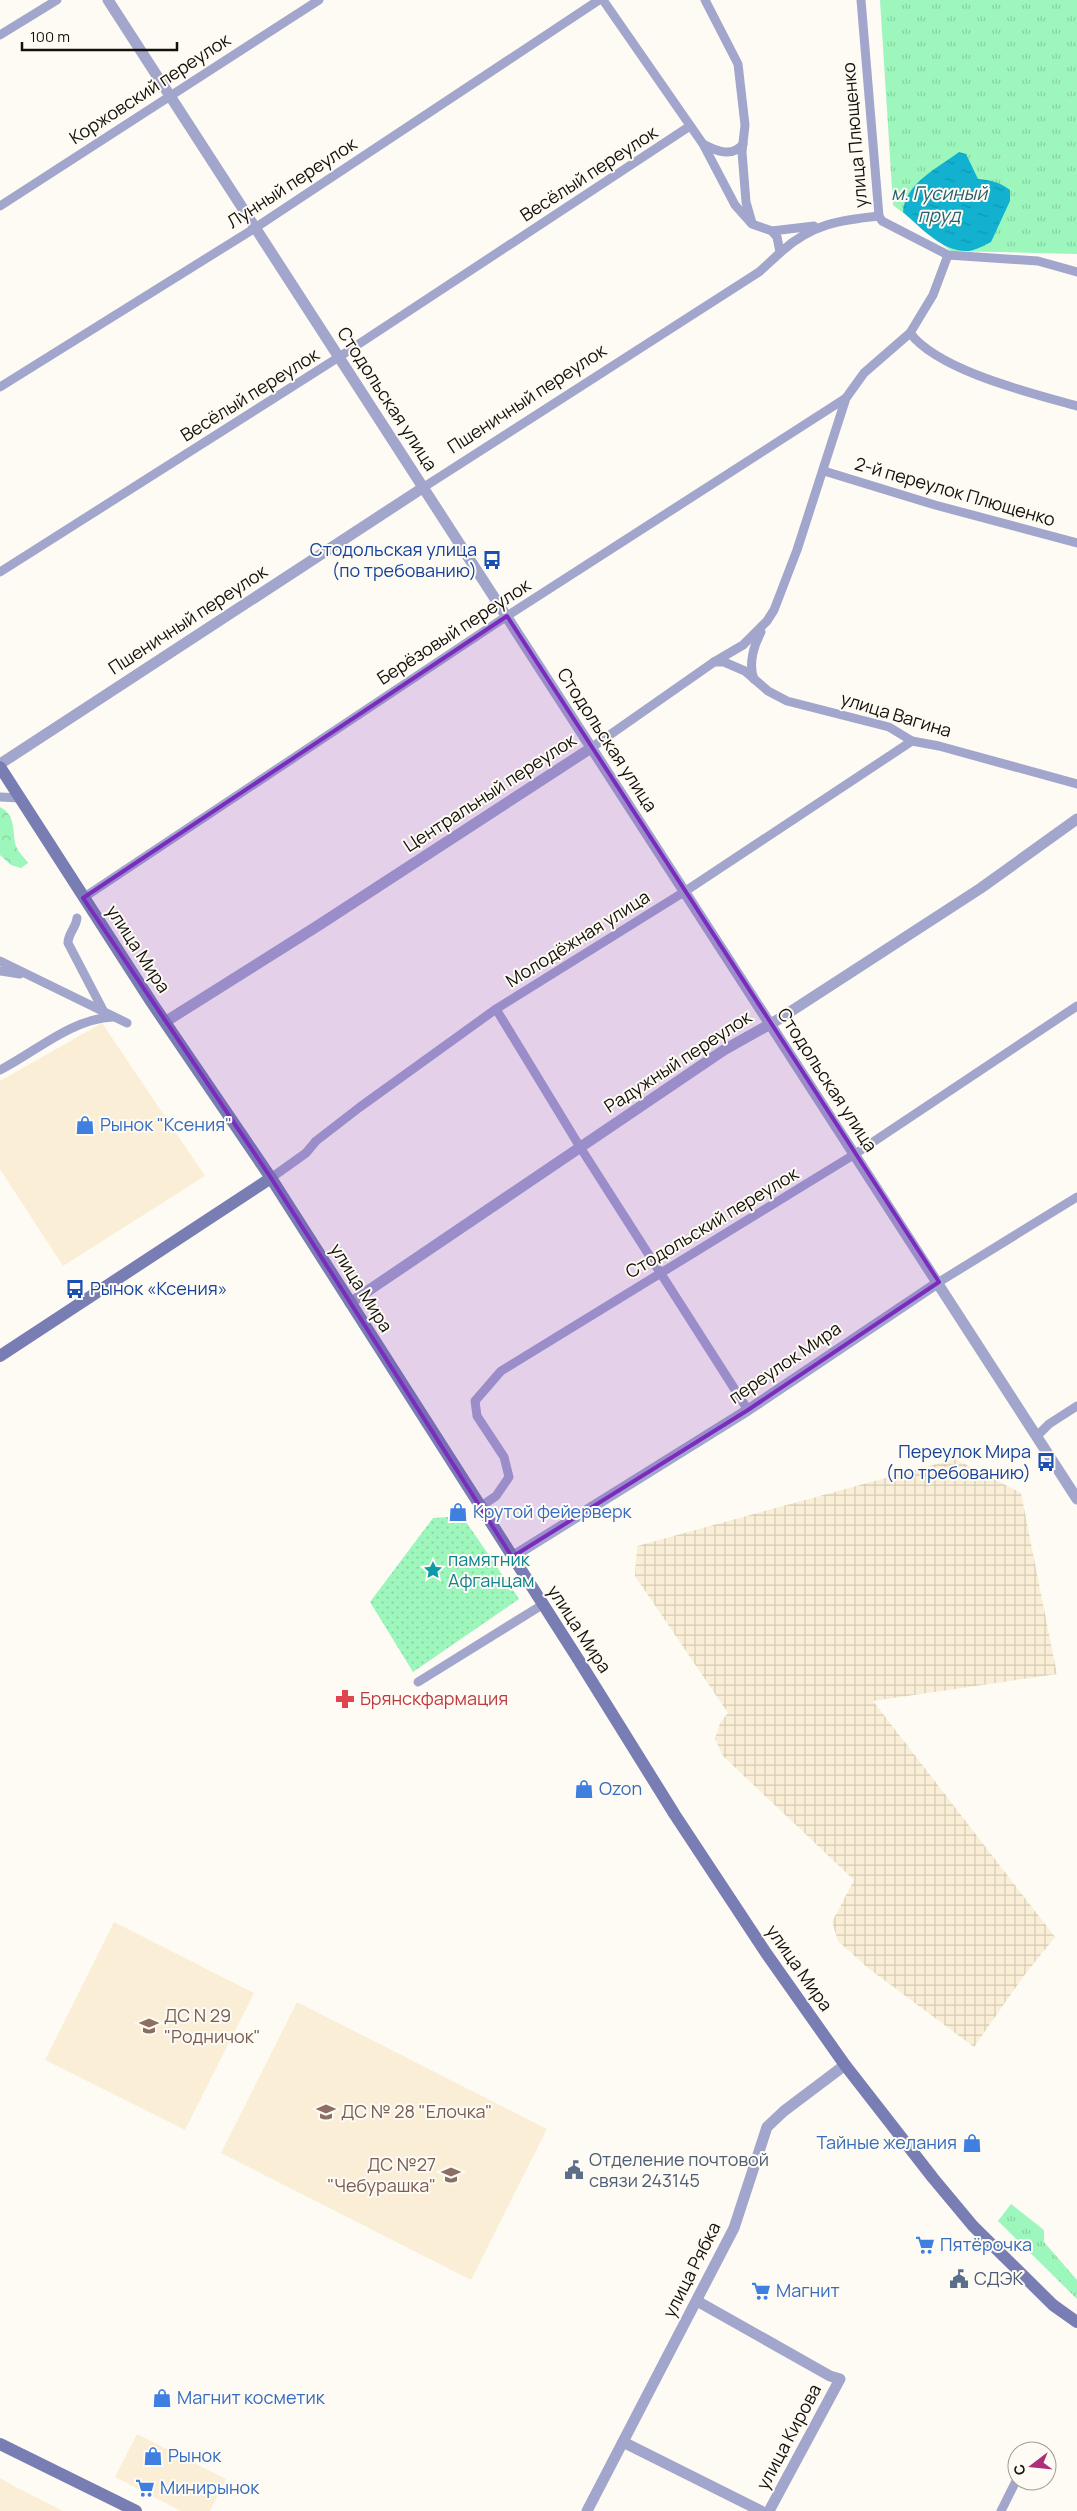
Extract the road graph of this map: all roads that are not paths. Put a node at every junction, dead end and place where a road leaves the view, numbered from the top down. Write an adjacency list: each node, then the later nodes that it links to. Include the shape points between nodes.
1 (57, 0): 8 (street)
2 (108, 0): 9 (street, Стодольская улица)
3 (319, 0): 9 (street, Коржовский переулок)
4 (599, 0): 17 (street, Лунный переулок)
5 (603, 0): 10 (street)
6 (704, 0): 12 (street, via 738,64 745,125)
7 (862, 0): 14 (street, улица Плющенко)
8 (0, 35)
9 (169, 95): 13 (street, Коржовский переулок); 17 (street, Стодольская улица)
10 (690, 126): 11 (street); 23 (street, Весёлый переулок)
11 (703, 144): 12 (street, via 716,151 727,152); 15 (street, via 735,205)
12 (743, 144): 15 (street, via 746,202)
13 (0, 206)
14 (878, 216): 16 (street, Пшеничный переулок); 20 (street, улица Плющенко, via 888,225)
15 (752, 224): 18 (street)
16 (827, 224): 18 (street); 19 (street, Пшеничный переулок, via 812,229)
17 (255, 228): 23 (street, Стодольская улица); 24 (street, Лунный переулок)
18 (772, 232): 19 (street, via 777,237)
19 (780, 252): 28 (street, Пшеничный переулок, via 759,272)
20 (948, 255): 21 (street, улица Плющенко, via 1038,261); 22 (street, via 933,295)
21 (1077, 272)
22 (910, 333): 25 (street, via 864,373); 26 (street, via 925,349 972,373)
23 (338, 357): 28 (street, Стодольская улица); 30 (street, Весёлый переулок)
24 (0, 387)
25 (846, 398): 27 (street); 31 (street, Берёзовый переулок)
26 (1077, 406)
27 (824, 472): 29 (street, 2-й переулок Плющенко); 32 (street, Центральный переулок, via 797,550)
28 (424, 487): 31 (street, Стодольская улица); 37 (street, Пшеничный переулок)
29 (1077, 543)
30 (0, 572)
31 (507, 616): 36 (street, Стодольская улица); 43 (street, Берёзовый переулок)
32 (767, 621): 33 (street, Центральный переулок, via 742,645); 34 (street, via 754,646 751,672)
33 (714, 662): 34 (street, улица Вагина, via 734,666); 36 (street, Центральный переулок)
34 (754, 679): 35 (street, улица Вагина, via 787,701 889,727)
35 (912, 741): 38 (street, улица Вагина); 42 (street, Молодёжная улица)
36 (591, 748): 42 (street, Стодольская улица); 52 (street, Центральный переулок)
37 (0, 765): 40 (main road, улица Мира)
38 (1077, 784)
39 (0, 797): 40 (street)
40 (20, 798): 43 (main road, улица Мира)
41 (1077, 820): 54 (street, Радужный переулок, via 981,888)
42 (684, 892): 49 (street, Молодёжная улица); 54 (street, Стодольская улица)
43 (83, 898): 52 (main road, улица Мира)
44 (77, 918): 50 (street, via 68,943)
45 (0, 961): 47 (street)
46 (0, 971): 47 (street)
47 (28, 974): 50 (street)
48 (1077, 1006): 57 (street, Стодольский переулок)
49 (496, 1009): 56 (street); 58 (street, Молодёжная улица, via 367,1101)
50 (104, 1012): 51 (street)
51 (113, 1017): 53 (street); 55 (street, via 78,1024)
52 (164, 1022): 58 (main road, улица Мира)
53 (127, 1023)
54 (769, 1024): 56 (street, Радужный переулок, via 724,1050); 57 (street, Стодольская улица)
55 (0, 1070)
56 (580, 1147): 60 (street); 62 (street, Радужный переулок)
57 (855, 1154): 60 (street, Стодольский переулок); 61 (street, Стодольская улица)
58 (271, 1178): 62 (main road, улица Мира); 63 (main road)
59 (1077, 1196): 61 (street, переулок Мира)
60 (660, 1273): 65 (street); 68 (street, Стодольский переулок, via 502,1371 486,1386 475,1401 475,1409 504,1457 509,1477 496,1496)
61 (939, 1282): 65 (street, переулок Мира); 66 (street, Стодольская улица)
62 (350, 1303): 68 (main road, улица Мира)
63 (0, 1356)
64 (1077, 1406): 66 (street)
65 (748, 1410): 69 (street, переулок Мира)
66 (1038, 1435): 67 (street, Стодольская улица)
67 (1077, 1499)
68 (480, 1507): 69 (main road, улица Мира)
69 (512, 1557): 70 (main road, улица Мира)
70 (542, 1605): 71 (street); 72 (main road, улица Мира, via 714,1875)
71 (418, 1682)
72 (845, 2065): 73 (street, улица Рябка, via 767,2127 734,2228); 74 (main road, улица Мира, via 973,2226 1053,2305)
73 (697, 2301): 75 (street, улица Рябка); 81 (street, улица Кирова, via 840,2379)
74 (1077, 2322)
75 (623, 2442): 79 (street, улица Рябка); 80 (street)
76 (0, 2444): 78 (main road)
77 (1011, 2491): 82 (street)
78 (136, 2511)
79 (587, 2511)
80 (761, 2511)
81 (769, 2511)
82 (1001, 2511)

